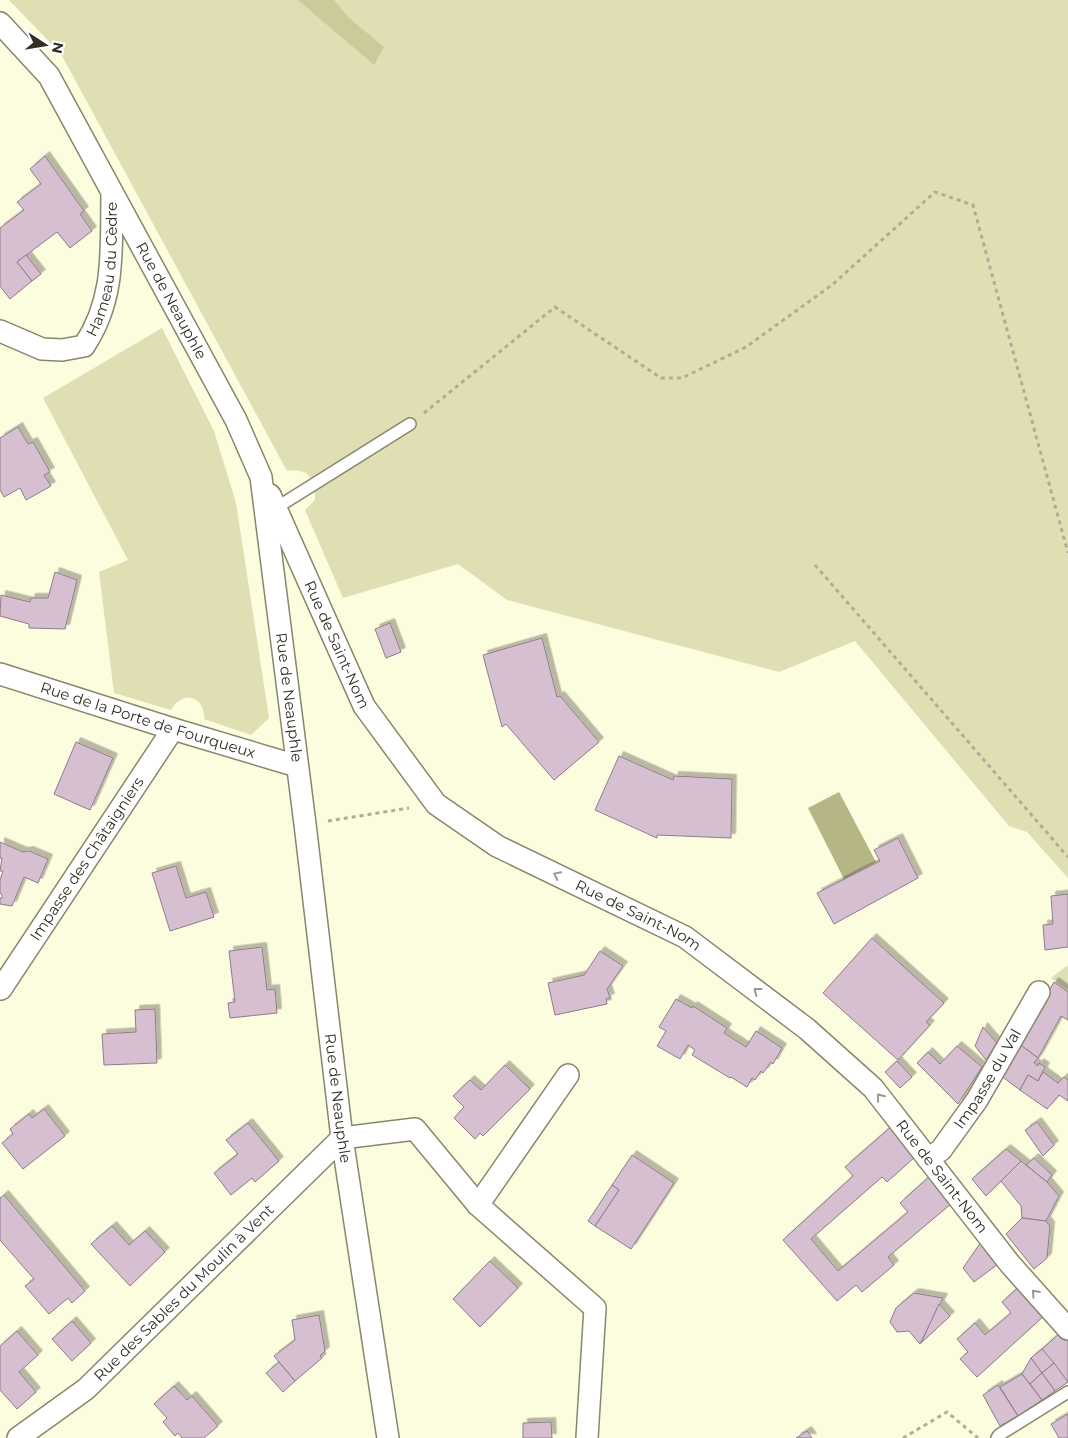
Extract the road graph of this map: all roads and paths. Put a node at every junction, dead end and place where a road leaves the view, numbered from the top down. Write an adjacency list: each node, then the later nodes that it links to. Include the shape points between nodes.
1 (0, 23): 2 (street, Rue de Neauphle, via 49,76)
2 (112, 192): 3 (street, Hameau du Cèdre, via 110,273 104,305 84,346 42,349); 5 (street, Rue de Neauphle, via 236,420)
3 (0, 331)
4 (410, 424): 6 (lane); 7 (path, via 555,308 661,378 682,378 746,347 782,322 832,285 935,192 973,205)
5 (261, 477): 6 (street, Rue de Saint-Nom); 11 (street, Rue de Neauphle)
6 (276, 508): 12 (street, Rue de Saint-Nom, via 364,706)
7 (1068, 553)
8 (815, 565): 14 (path)
9 (0, 674): 10 (street, Rue de la Porte de Fourqueux)
10 (173, 729): 11 (street, Rue de la Porte de Fourqueux); 15 (street, Impasse des Châtaigniers)
11 (297, 766): 13 (street, Rue de Neauphle)
12 (436, 804): 13 (path); 19 (street, Rue de Saint-Nom, one-way to 12, via 866,1081 808,1029 685,937 497,846)
13 (305, 824): 18 (street, Rue de Neauphle)
14 (1068, 858)
15 (1, 989)
16 (1039, 992): 19 (street, Impasse du Val, via 976,1100 941,1150)
17 (568, 1075): 20 (street)
18 (342, 1138): 20 (street, via 415,1129); 23 (street, Rue des Sables du Moulin à Vent, via 86,1389); 24 (street, Rue de Neauphle)
19 (928, 1160): 21 (street, Rue de Saint-Nom, one-way to 19, via 1010,1264)
20 (478, 1205): 25 (street, via 595,1308)
21 (1068, 1329)
22 (1068, 1392): 28 (lane)
23 (18, 1438)
24 (388, 1438)
25 (587, 1438)
26 (902, 1438): 27 (path, via 947,1412)
27 (979, 1438)
28 (997, 1438)

